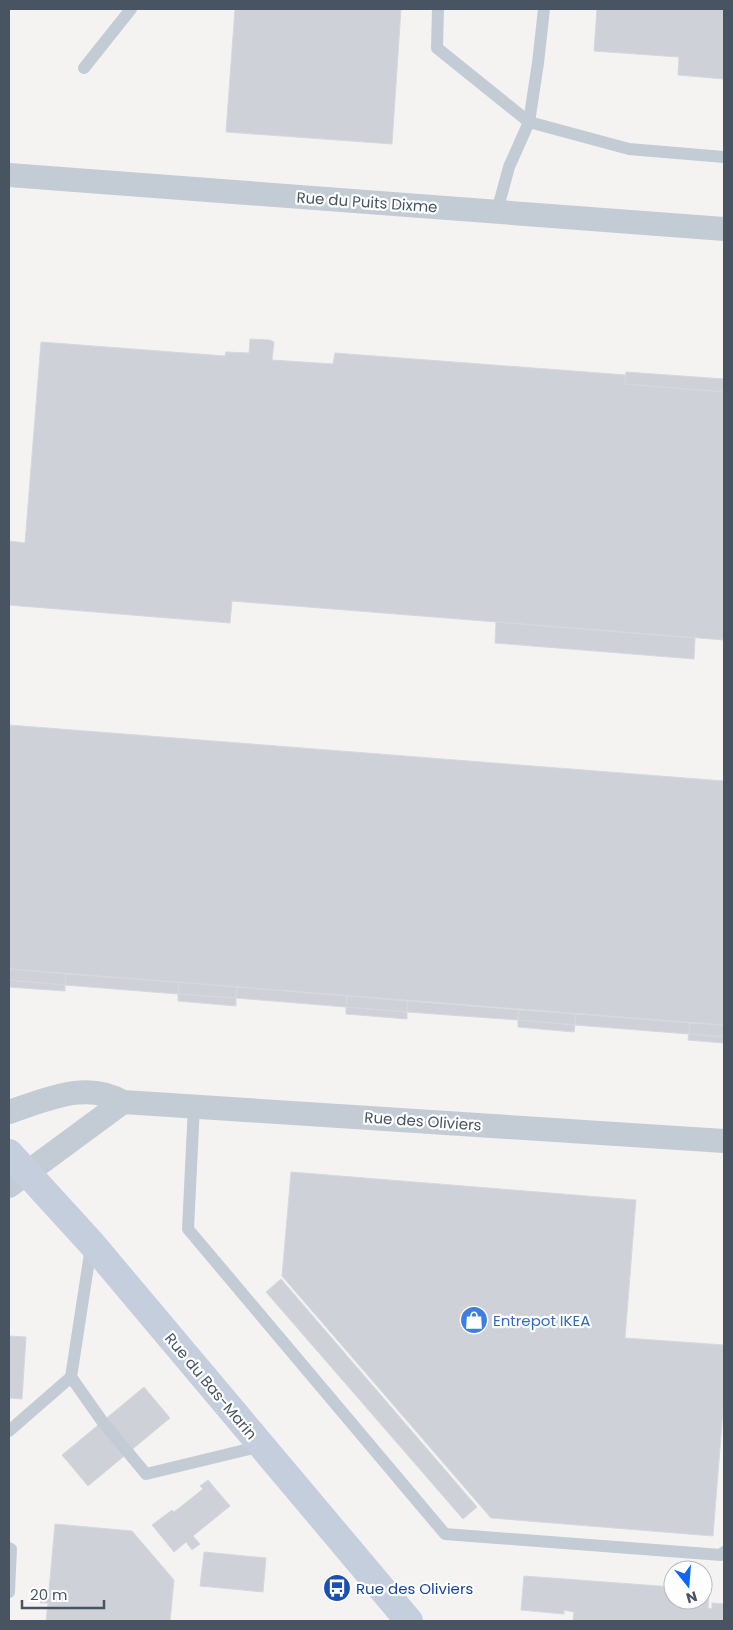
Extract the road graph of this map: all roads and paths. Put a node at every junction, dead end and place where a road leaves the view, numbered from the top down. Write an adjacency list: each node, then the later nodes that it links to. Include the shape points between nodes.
1 (131, 9): 4 (lane)
2 (438, 9): 5 (lane, via 437,48)
3 (544, 9): 5 (lane)
4 (84, 68)
5 (529, 122): 6 (lane, via 629,149); 8 (lane, via 510,166)
6 (724, 157)
7 (9, 175): 8 (street, Rue du Puits Dixme)
8 (497, 211): 9 (street, Rue du Puits Dixme)
9 (724, 229)
10 (122, 1102): 11 (street, Rue des Oliviers); 12 (street, Rue des Oliviers, via 102,1094 73,1092); 14 (street)
11 (194, 1106): 13 (street, Rue des Oliviers); 20 (lane, via 188,1229 445,1534 721,1555)
12 (9, 1112)
13 (724, 1141)
14 (14, 1170): 15 (main road, Rue du Bas-Marin)
15 (92, 1244): 16 (lane); 18 (main road, Rue du Bas-Marin)
16 (71, 1377): 17 (lane); 18 (lane, via 146,1474)
17 (9, 1431)
18 (262, 1446): 22 (main road, Rue du Bas-Marin)
19 (9, 1548): 21 (lane)
20 (724, 1552)
21 (9, 1592)
22 (409, 1621)

